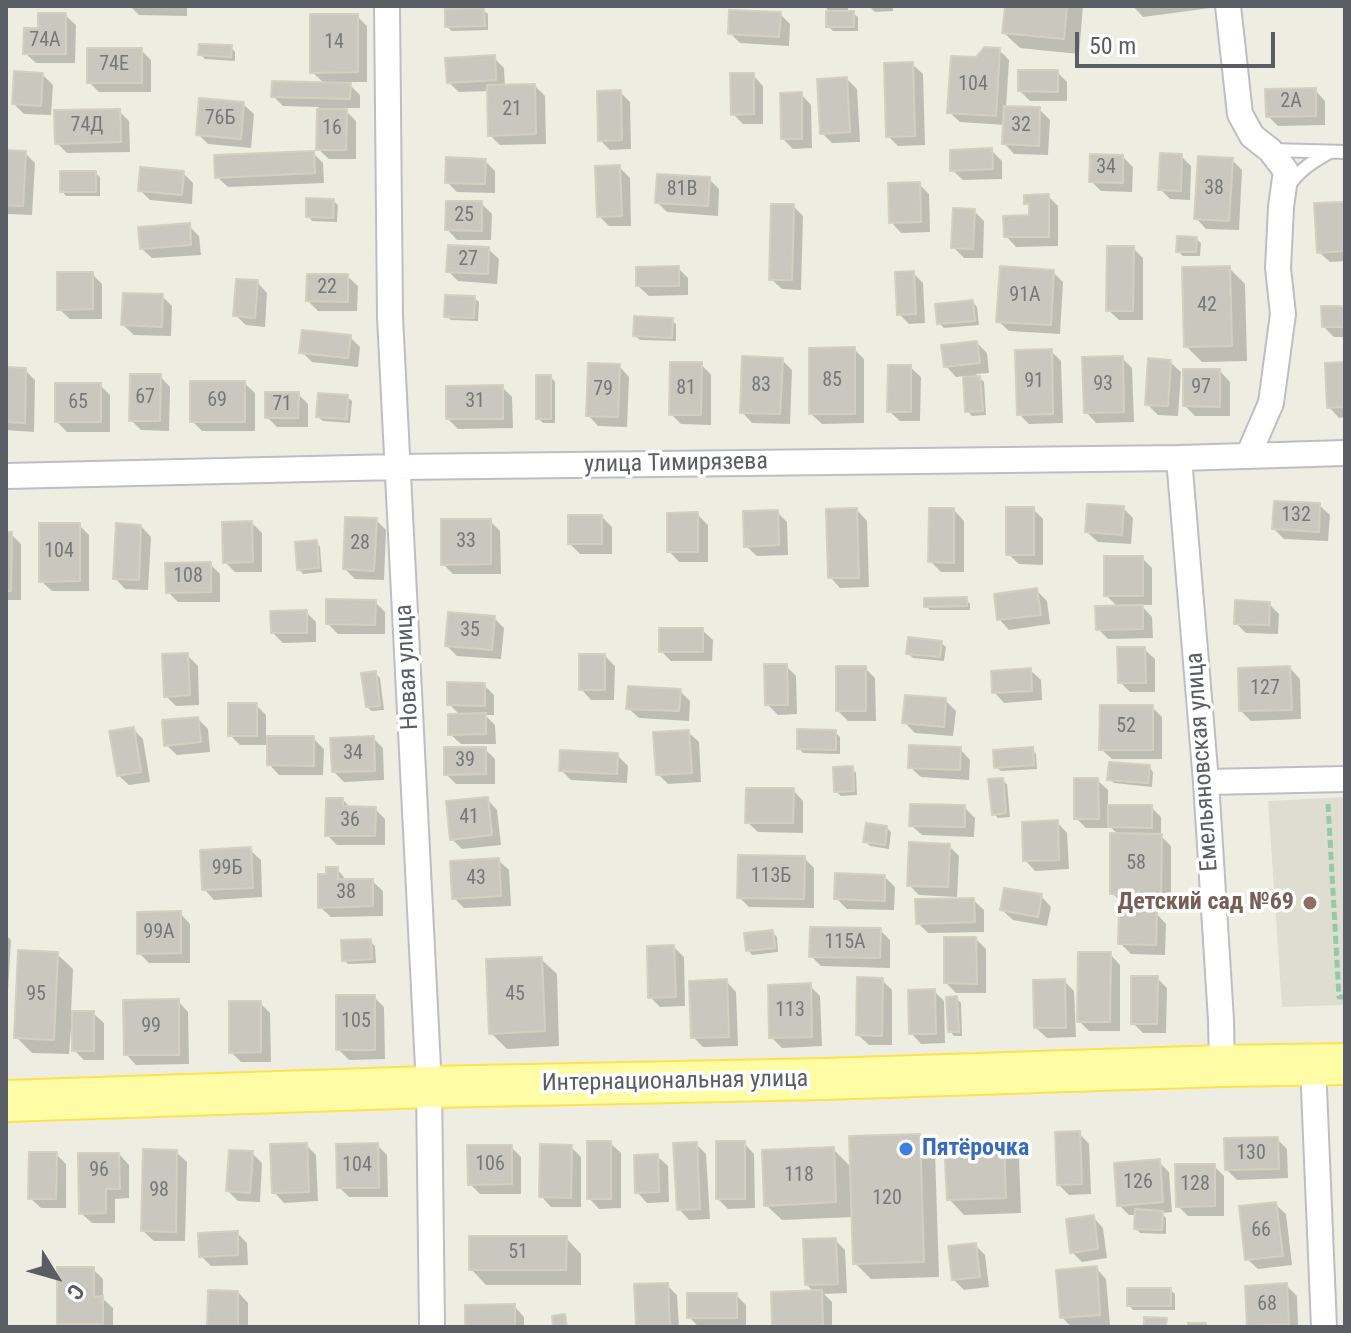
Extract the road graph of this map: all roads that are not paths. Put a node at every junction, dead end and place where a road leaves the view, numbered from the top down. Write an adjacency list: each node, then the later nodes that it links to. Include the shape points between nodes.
1 (387, 6): 9 (street, Новая улица)
2 (1228, 6): 3 (street, via 1240,114 1252,136)
3 (1270, 150): 4 (lane); 5 (street, via 1286,171)
4 (1338, 152): 5 (lane, via 1300,171)
5 (1283, 196): 7 (street, via 1278,268 1283,314 1275,378 1271,403)
6 (1345, 453): 7 (street, улица Тимирязева)
7 (1248, 456): 8 (street, улица Тимирязева)
8 (1179, 458): 9 (street, улица Тимирязева); 12 (street, Емельяновская улица)
9 (397, 467): 10 (street, улица Тимирязева); 15 (street, Новая улица)
10 (6, 476)
11 (1336, 779): 12 (street)
12 (1206, 782): 14 (street, Емельяновская улица)
13 (1329, 1065): 14 (main road, Интернациональная улица); 18 (street)
14 (1222, 1066): 15 (main road, Интернациональная улица)
15 (429, 1087): 16 (main road, Интернациональная улица); 17 (street, Новая улица)
16 (6, 1101)
17 (432, 1327)
18 (1324, 1327)

